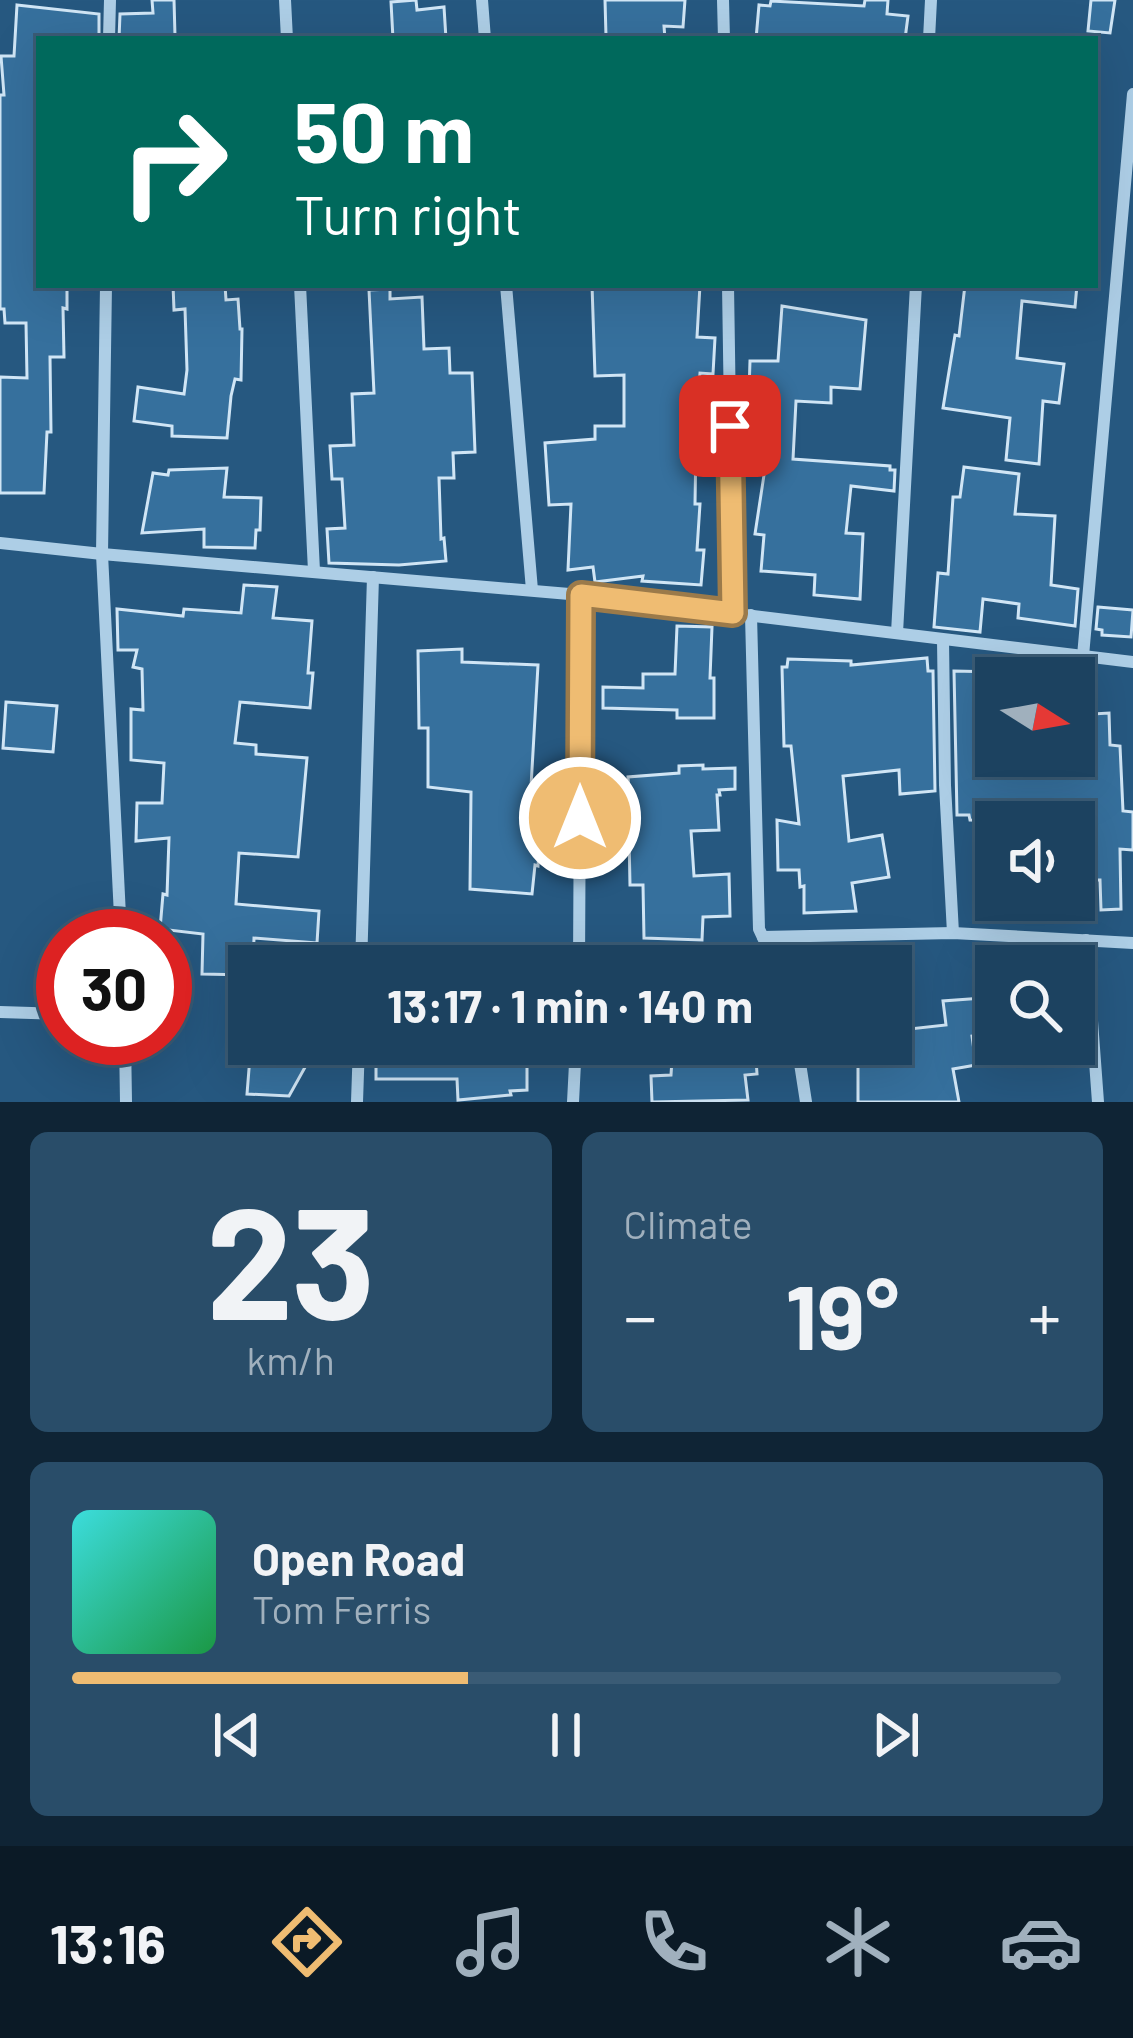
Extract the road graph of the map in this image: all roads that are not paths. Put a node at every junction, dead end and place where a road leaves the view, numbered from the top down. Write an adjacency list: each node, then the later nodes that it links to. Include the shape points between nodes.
1 (110, 0): 6 (street)
2 (285, 0): 7 (street)
3 (482, 0): 8 (street)
4 (723, 0): 9 (street)
5 (931, 0): 10 (street)
6 (110, 36)
7 (287, 36)
8 (485, 36)
9 (724, 36)
10 (929, 36)
11 (1133, 94): 27 (street)
12 (106, 288): 18 (street)
13 (300, 288): 19 (street)
14 (506, 288): 21 (street)
15 (728, 288): 23 (street)
16 (916, 288): 25 (street)
17 (0, 543): 18 (street)
18 (102, 554): 19 (street); 29 (street)
19 (314, 571): 20 (street)
20 (373, 577): 21 (street); 34 (street)
21 (532, 590): 22 (street)
22 (581, 595): 23 (street); 35 (street)
23 (733, 613): 24 (street)
24 (751, 615): 25 (street); 31 (street)
25 (897, 633): 26 (street)
26 (943, 640): 27 (street); 30 (street)
27 (1083, 656): 28 (street)
28 (1133, 662)
29 (120, 909)
30 (953, 933): 31 (street); 32 (street)
31 (763, 937): 36 (street)
32 (1086, 940): 33 (street); 47 (street)
33 (1133, 943)
34 (362, 945)
35 (580, 945)
36 (769, 945)
37 (0, 1012): 38 (street)
38 (36, 1013)
39 (125, 1065): 43 (street)
40 (358, 1065): 44 (street)
41 (575, 1065): 45 (street)
42 (800, 1065): 46 (street)
43 (126, 1102)
44 (357, 1102)
45 (573, 1102)
46 (806, 1102)
47 (1098, 1102)

